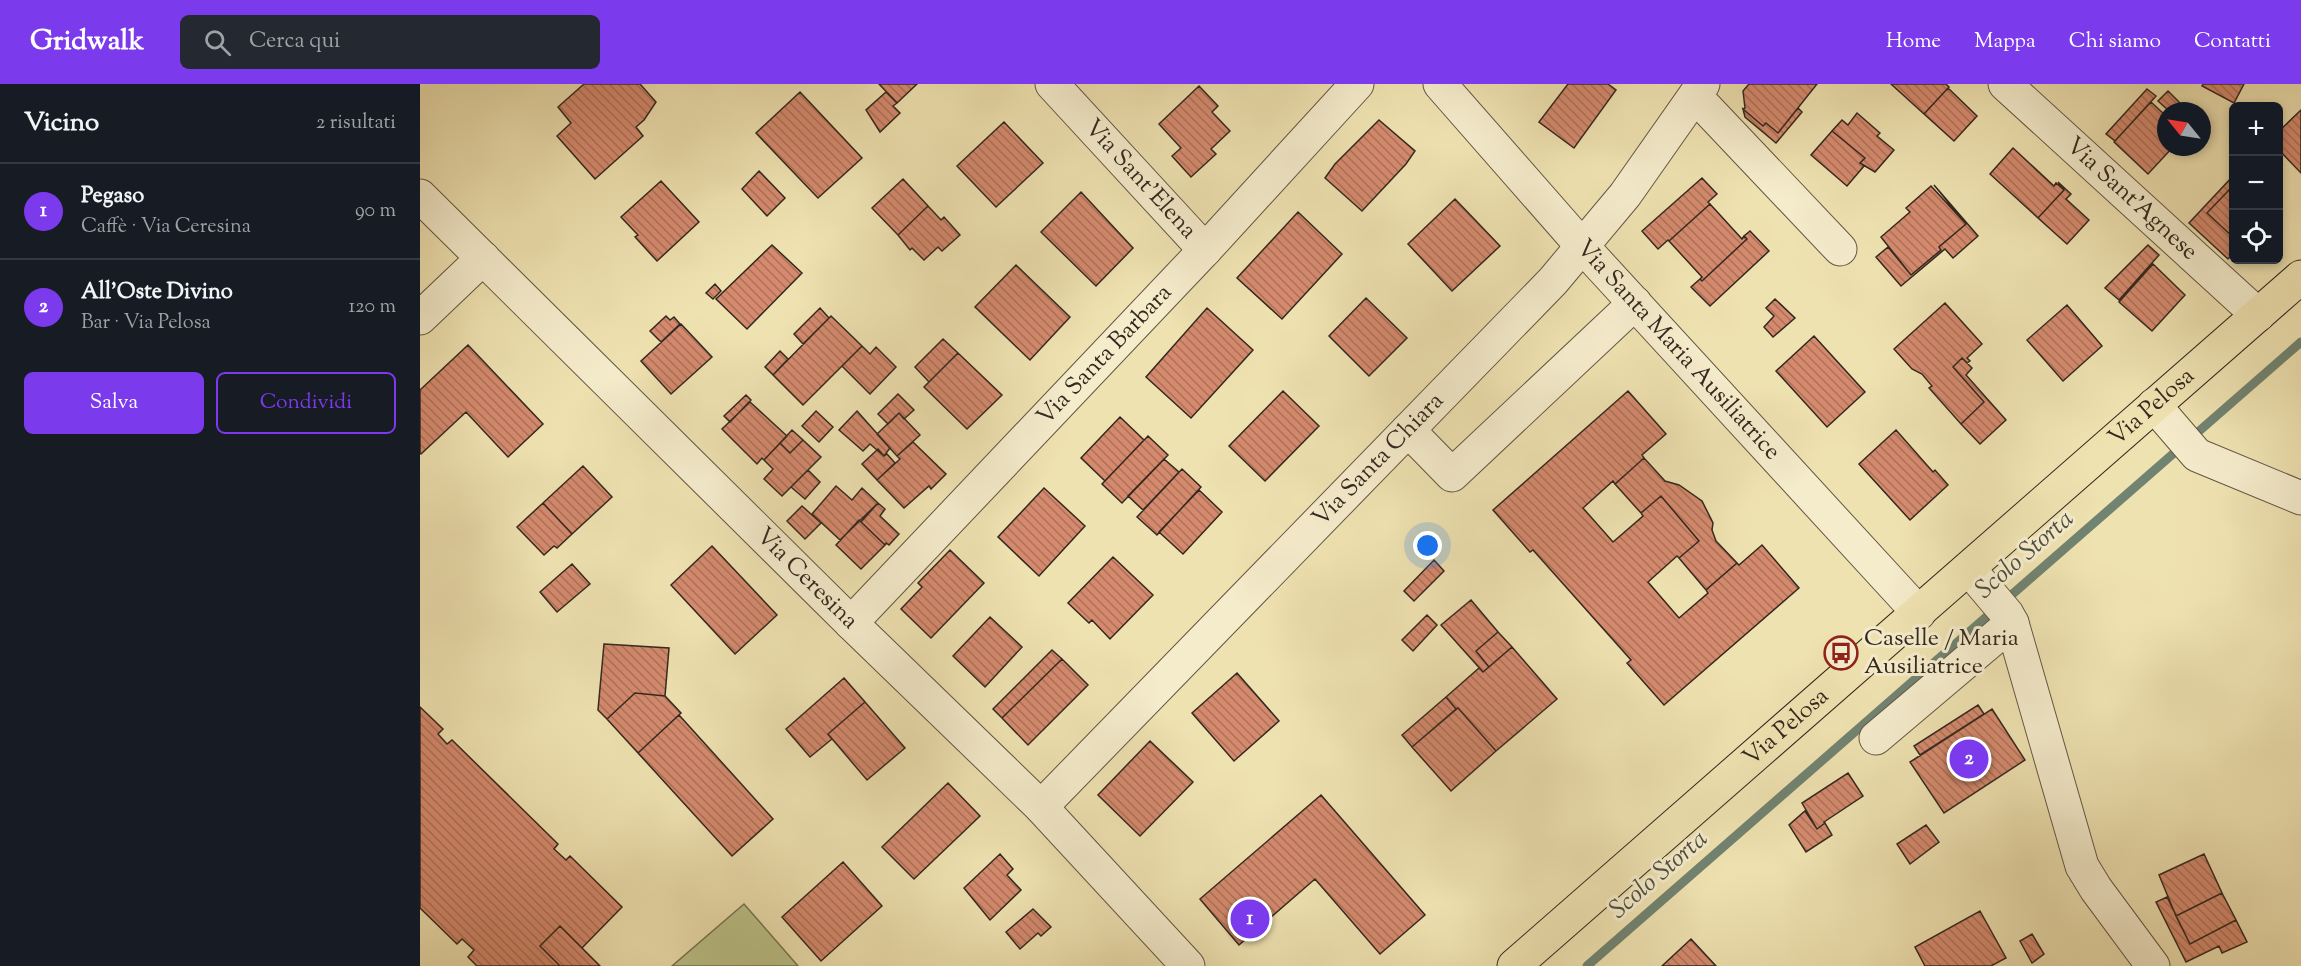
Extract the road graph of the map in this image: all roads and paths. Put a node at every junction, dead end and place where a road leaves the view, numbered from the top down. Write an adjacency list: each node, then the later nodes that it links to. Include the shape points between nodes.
1 (1052, 84): 9 (street, Via Sant'Elena)
2 (1356, 84): 9 (street, Via Santa Barbara)
3 (1440, 84): 7 (street, Via Santa Maria Ausiliatrice)
4 (2005, 84): 13 (street, Via Sant'Agnese)
5 (1699, 90): 7 (street, Via Santa Chiara, via 1625,195); 8 (street, Via Santa Chiara)
6 (420, 196): 10 (street, Via Ceresina)
7 (1582, 246): 12 (street, Via Santa Maria Ausiliatrice); 16 (street, Via Santa Chiara)
8 (1840, 249)
9 (1205, 250): 20 (street, Via Santa Barbara)
10 (483, 258): 14 (street); 20 (street, Via Ceresina)
11 (2301, 277): 13 (main road, Via Pelosa)
12 (1635, 303): 16 (street, via 1452,475); 19 (street, Via Santa Maria Ausiliatrice)
13 (2258, 315): 15 (main road, Via Pelosa)
14 (420, 318)
15 (2154, 405): 17 (street, via 2197,455); 18 (main road, Via Pelosa)
16 (1408, 430): 22 (street, Via Santa Chiara)
17 (2301, 498)
18 (1995, 600): 19 (main road, Via Pelosa); 21 (street); 25 (street, via 2082,866)
19 (1919, 613): 23 (main road, Via Pelosa)
20 (851, 623): 22 (street, Via Ceresina)
21 (1876, 738)
22 (1041, 807): 24 (street, Via Ceresina)
23 (1523, 963)
24 (1188, 966)
25 (2153, 966)

